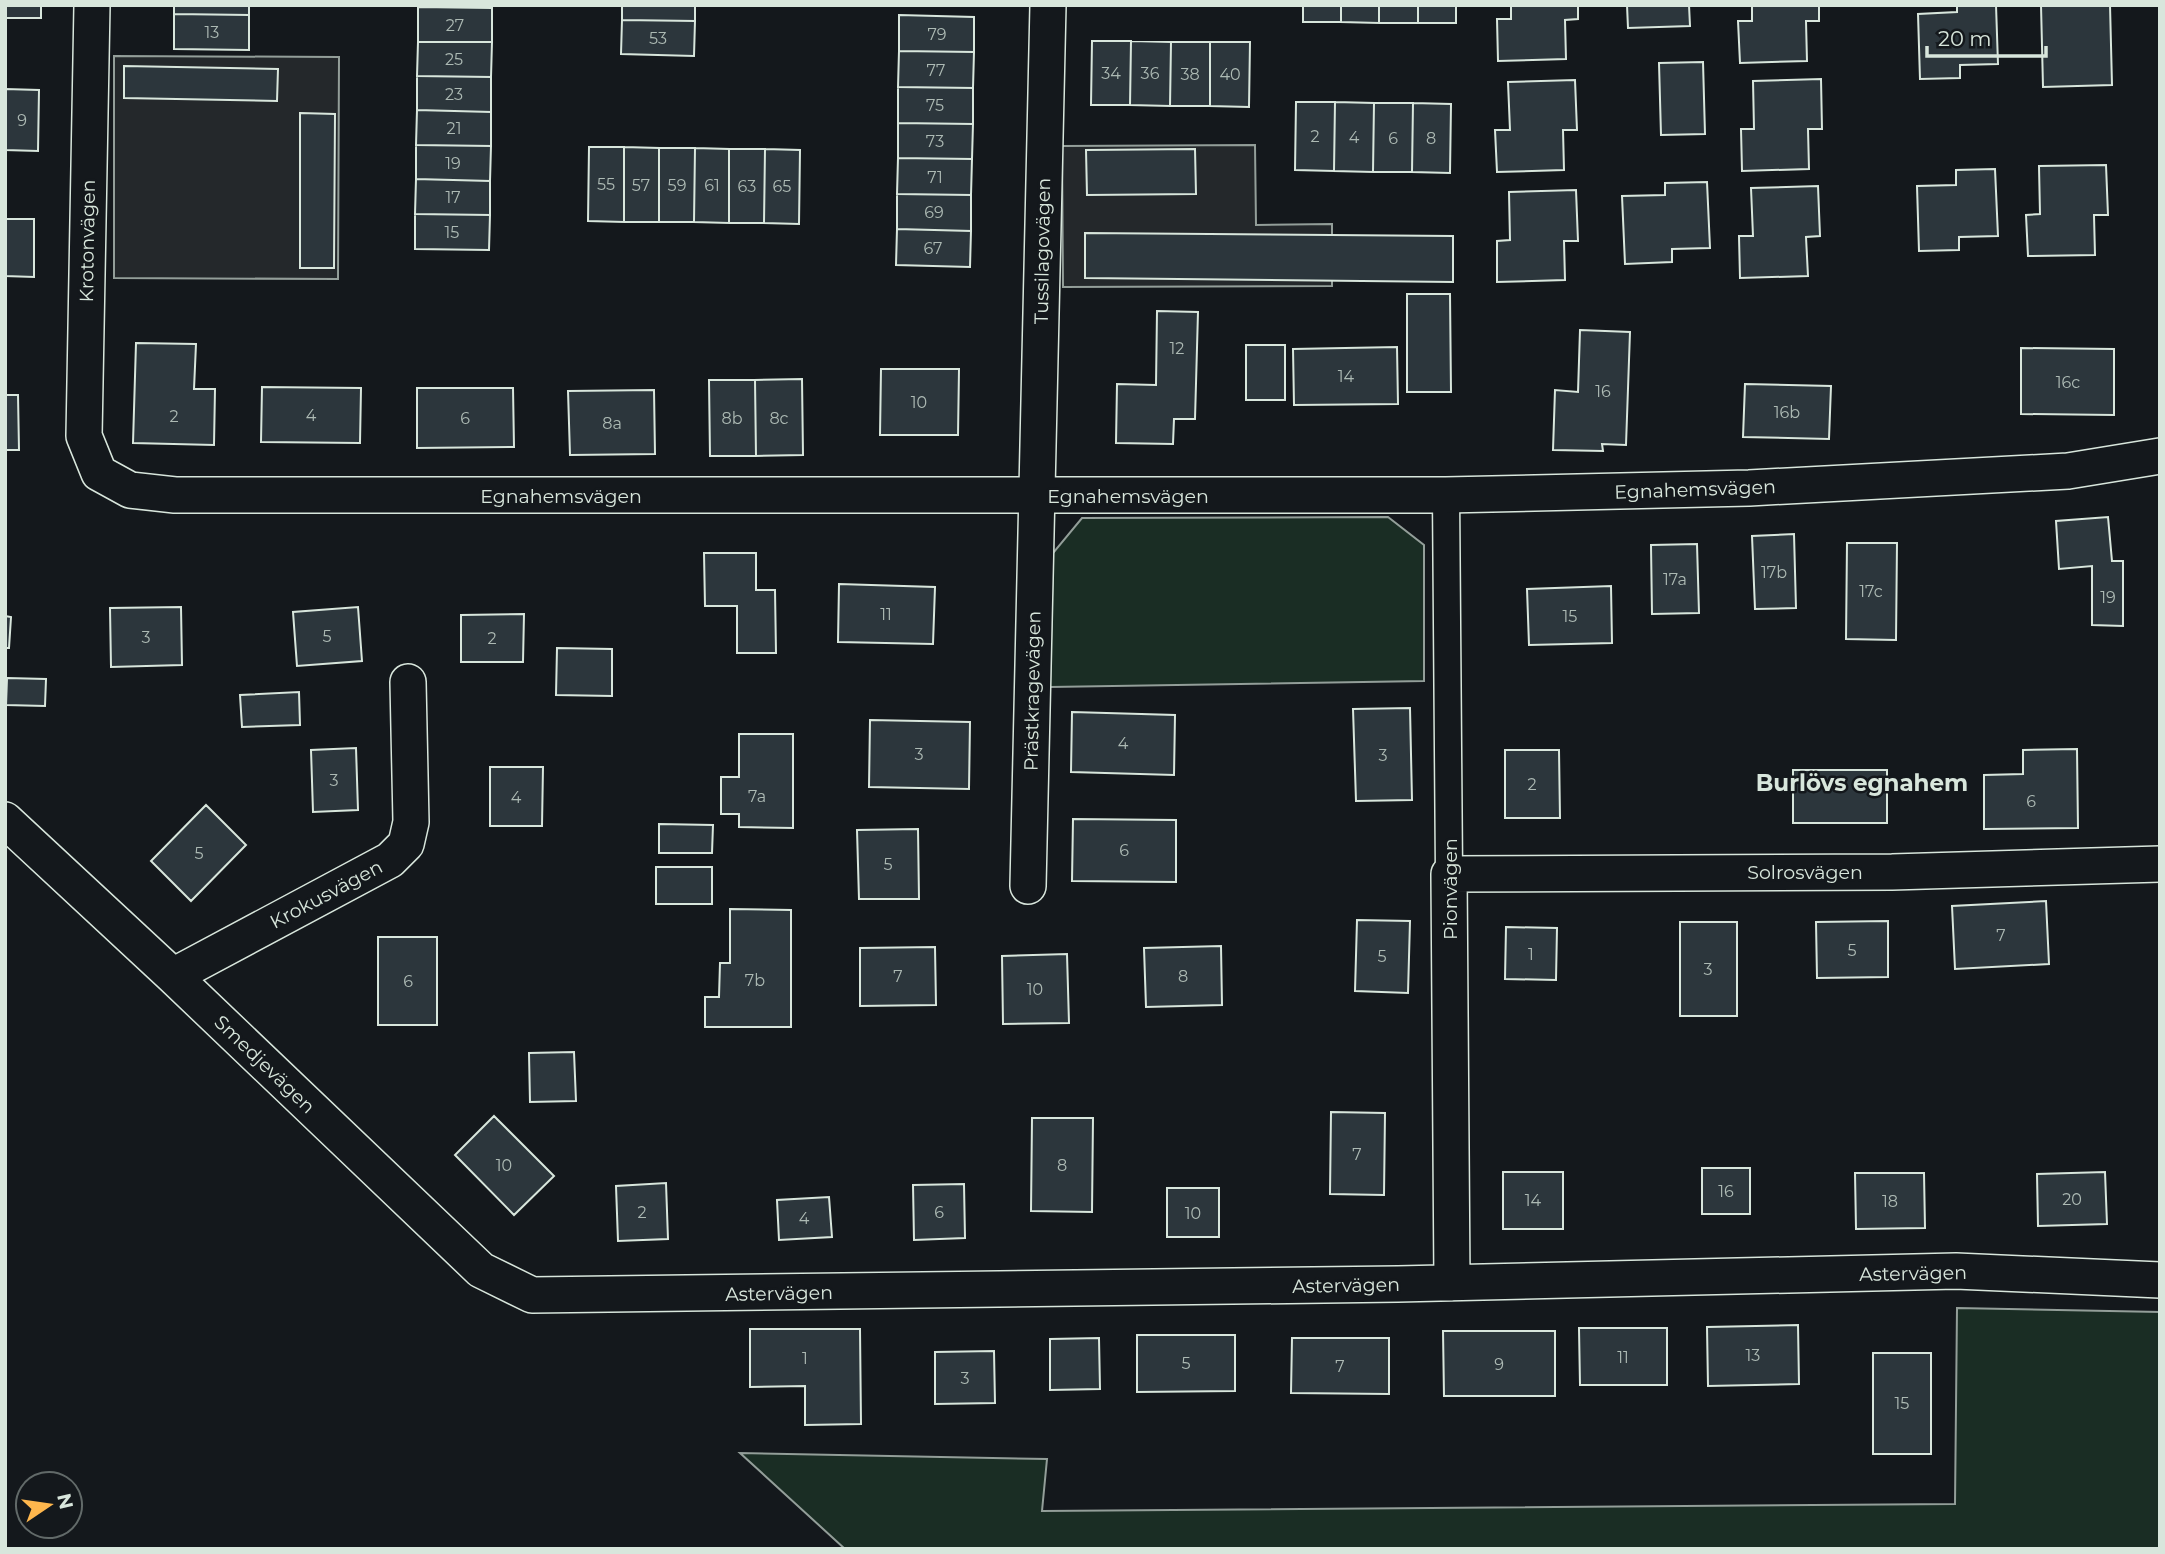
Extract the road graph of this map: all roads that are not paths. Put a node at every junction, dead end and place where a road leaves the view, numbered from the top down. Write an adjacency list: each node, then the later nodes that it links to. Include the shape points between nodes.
1 (92, 5): 4 (street, Krotonvägen, via 84,436)
2 (1048, 5): 6 (street, Tussilagovägen)
3 (2160, 456): 5 (street, Egnahemsvägen, via 2068,471 1749,488)
4 (99, 473): 6 (street, Egnahemsvägen, via 130,490 175,495)
5 (1446, 495): 6 (street, Egnahemsvägen); 10 (street, Pionvägen)
6 (1036, 496): 11 (street, Prästkragevägen)
7 (408, 682): 12 (street, Krokusvägen, via 411,822 406,844 390,860)
8 (5, 820): 12 (street, Smedjevägen)
9 (2160, 864): 10 (street, Solrosvägen, via 1892,872)
10 (1449, 874): 14 (street, Pionvägen)
11 (1028, 886)
12 (173, 976): 15 (street, Smedjevägen, via 481,1270)
13 (2160, 1280): 14 (street, Astervägen, via 1956,1271)
14 (1452, 1283): 15 (street, Astervägen)
15 (532, 1296)

